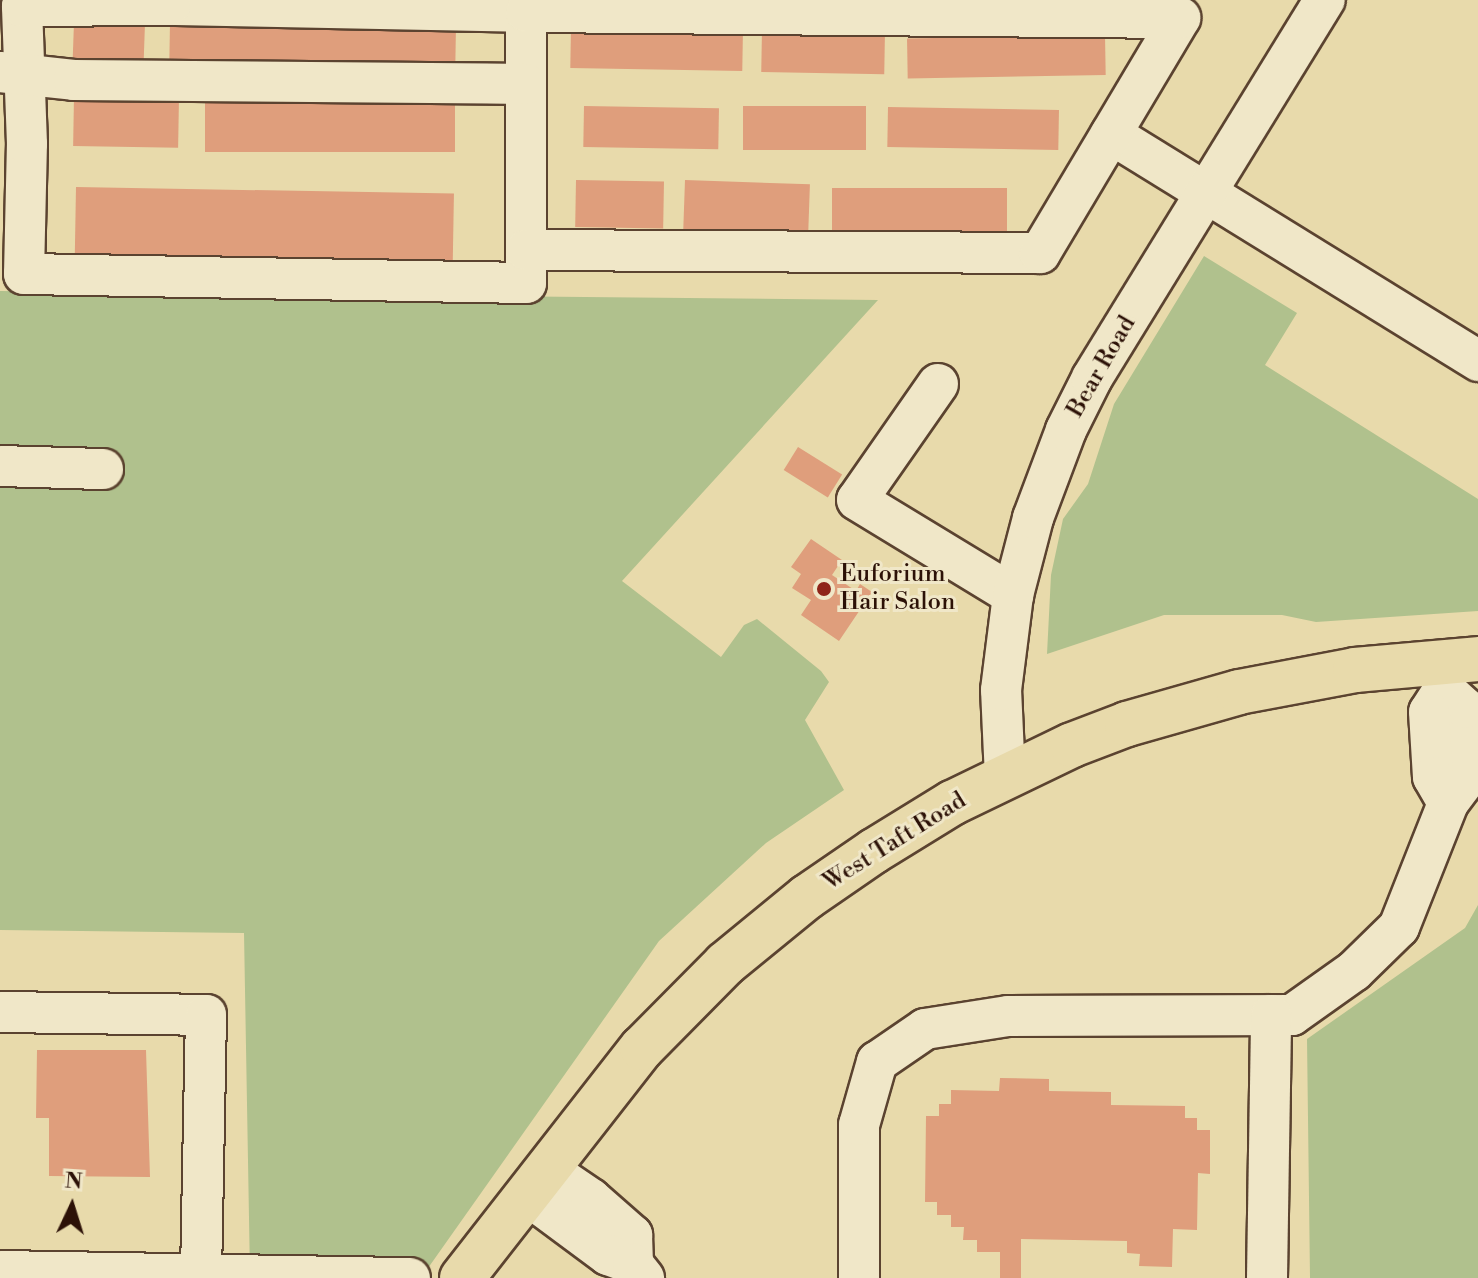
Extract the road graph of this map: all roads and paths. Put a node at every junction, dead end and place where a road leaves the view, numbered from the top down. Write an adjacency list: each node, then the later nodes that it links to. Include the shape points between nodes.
1 (1325, 0): 6 (street, Bear Road)
2 (526, 12): 3 (street, via 22,6); 4 (street); 5 (street, via 1180,18)
3 (12, 72): 4 (street, via 74,80); 7 (street, via 24,274 526,283)
4 (526, 84): 7 (street)
5 (1111, 134): 6 (street); 7 (street, via 1040,253)
6 (1205, 194): 8 (street); 12 (street, Bear Road, via 1066,430 1033,518)
7 (526, 250)
8 (1478, 361)
9 (938, 384): 12 (street, via 857,500)
10 (0, 466): 11 (street)
11 (103, 469)
12 (1013, 595): 14 (street, Bear Road, via 1001,690)
13 (1455, 670): 14 (main road, West Taft Road, via 1355,670 1239,692 1127,724); 16 (street, via 1465,708 1466,779 1448,803 1399,927 1354,971 1292,1015)
14 (1005, 777): 17 (main road, West Taft Road, via 874,851 725,964 642,1048)
15 (0, 1012): 20 (street, via 206,1015)
16 (1271, 1015): 23 (street, via 1008,1016 925,1029 877,1062 859,1125); 24 (street)
17 (537, 1182): 19 (street, via 608,1255); 22 (main road, West Taft Road)
18 (0, 1271): 20 (street)
19 (638, 1271)
20 (201, 1275): 21 (street)
21 (410, 1278)
22 (462, 1278)
23 (859, 1278)
24 (1267, 1278)

